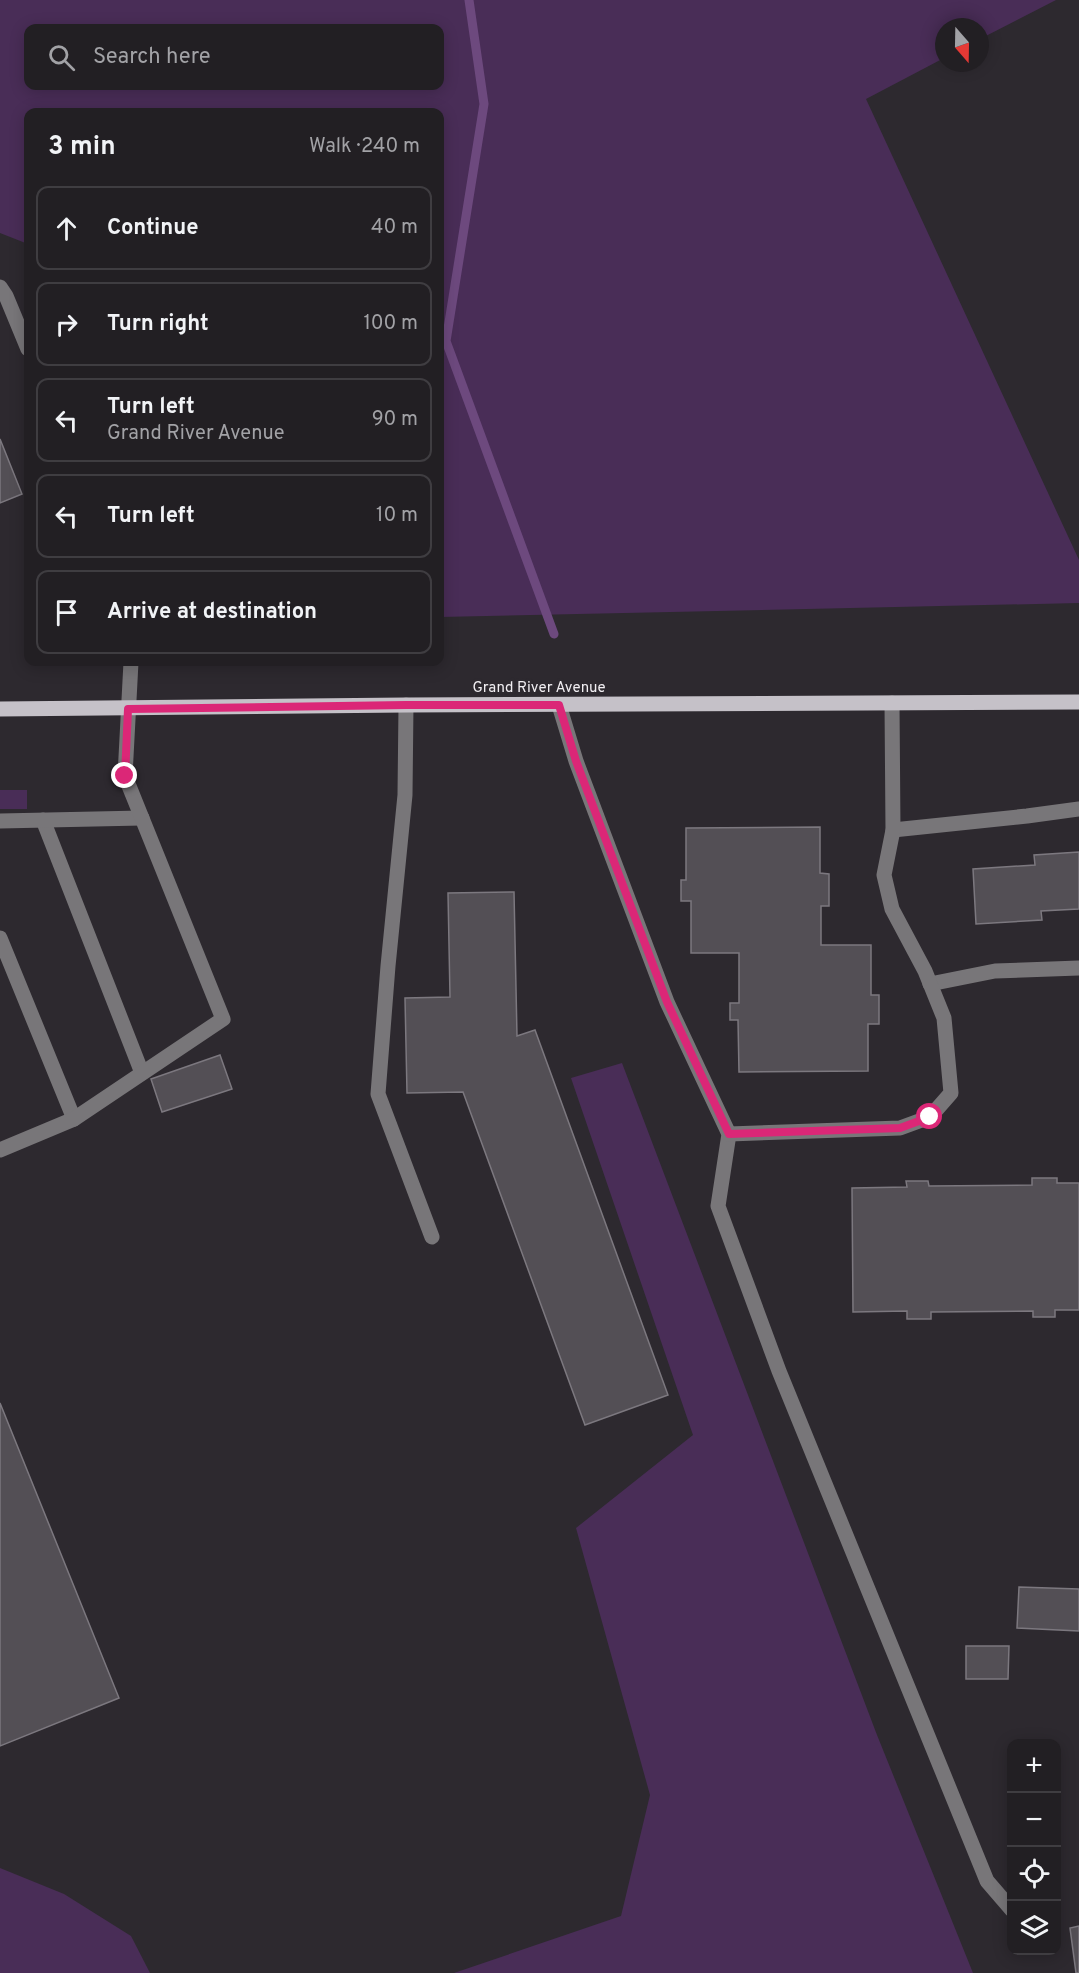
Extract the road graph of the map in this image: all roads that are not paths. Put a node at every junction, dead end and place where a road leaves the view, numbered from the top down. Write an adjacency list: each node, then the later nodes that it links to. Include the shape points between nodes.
1 (0, 287): 2 (lane)
2 (24, 339)
3 (132, 666): 8 (lane)
4 (1079, 702): 5 (main road, Grand River Avenue)
5 (892, 703): 7 (main road, Grand River Avenue); 14 (lane)
6 (406, 705): 7 (main road, Grand River Avenue); 8 (main road, Grand River Avenue); 22 (lane, via 405,795 378,1094)
7 (559, 705): 20 (lane, via 576,761 667,1002)
8 (128, 709): 9 (main road, Grand River Avenue); 11 (lane, via 125,776)
9 (0, 710)
10 (1079, 809): 14 (lane)
11 (142, 818): 13 (lane); 18 (lane, via 223,1019)
12 (0, 820): 13 (lane)
13 (43, 820): 18 (lane)
14 (893, 830): 17 (lane, via 884,876 892,909)
15 (0, 938): 19 (lane)
16 (1079, 968): 17 (lane, via 995,971)
17 (930, 984): 20 (lane, via 944,1018 951,1093 930,1117 900,1128)
18 (142, 1073): 19 (lane)
19 (74, 1119): 21 (lane)
20 (729, 1134): 23 (lane, via 718,1206 779,1371 952,1799 987,1881)
21 (0, 1150)
22 (432, 1237)
23 (1007, 1905)

